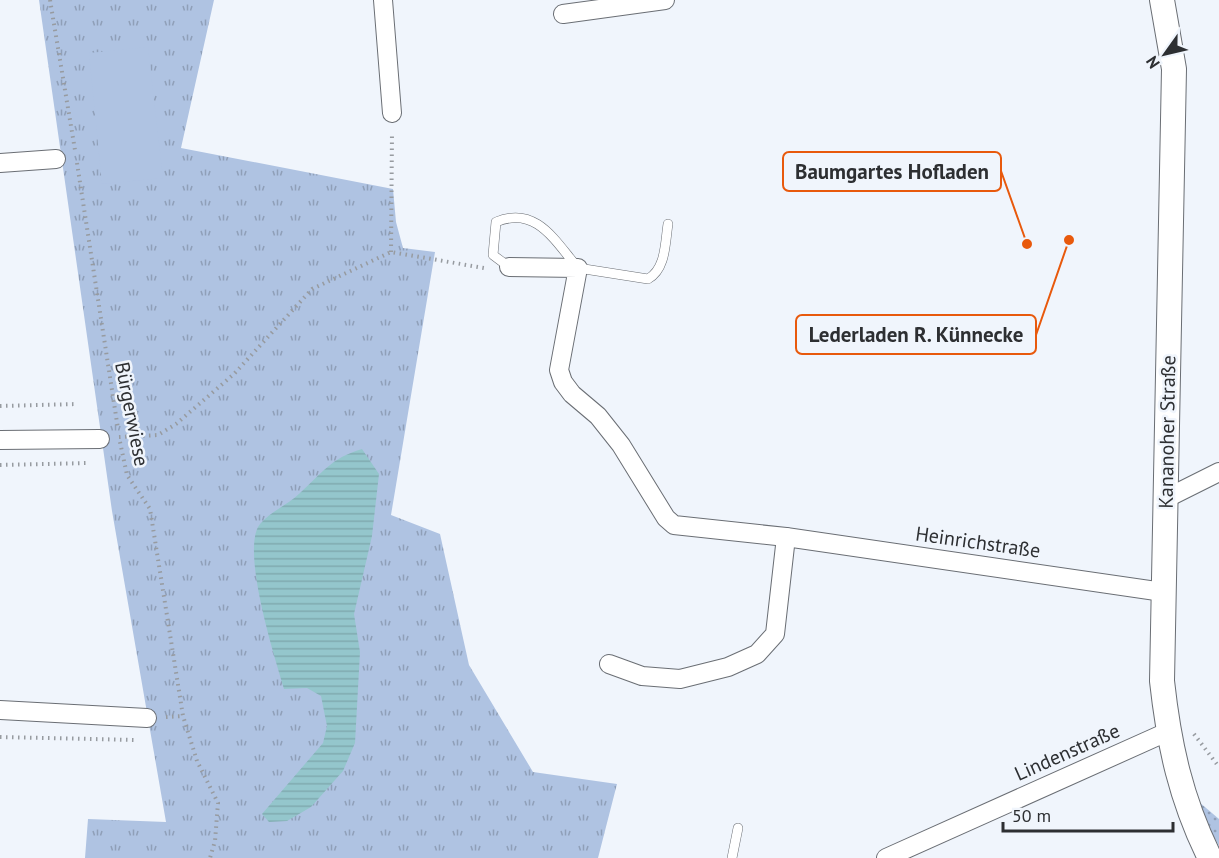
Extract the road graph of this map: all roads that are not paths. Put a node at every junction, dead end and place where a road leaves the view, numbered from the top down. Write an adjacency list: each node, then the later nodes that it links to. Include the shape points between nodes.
1 (382, 0): 5 (street)
2 (665, 0): 4 (street)
3 (1162, 0): 14 (street, Kananoher Straße, via 1174,69)
4 (564, 14)
5 (392, 114)
6 (56, 159): 7 (street)
7 (0, 163)
8 (668, 224): 10 (lane, via 661,266 648,279)
9 (504, 264): 10 (street); 10 (lane, via 493,255 496,222 510,216 538,222)
10 (578, 268): 15 (street, Heinrichstraße, via 560,370 563,382 621,445 666,518 674,525)
11 (100, 439): 12 (street)
12 (0, 440)
13 (1219, 472): 14 (street)
14 (1165, 499): 16 (street, Kananoher Straße)
15 (786, 537): 16 (street, Heinrichstraße); 17 (street, via 775,634 757,654 728,667 680,679 642,676)
16 (1163, 592): 20 (street, Kananoher Straße, via 1162,681)
17 (609, 664)
18 (0, 710): 19 (street)
19 (147, 718)
20 (1167, 732): 23 (street, Lindenstraße); 24 (street, Kananoher Straße, via 1191,820)
21 (738, 828): 22 (lane)
22 (732, 858)
23 (886, 858)
24 (1210, 858)

